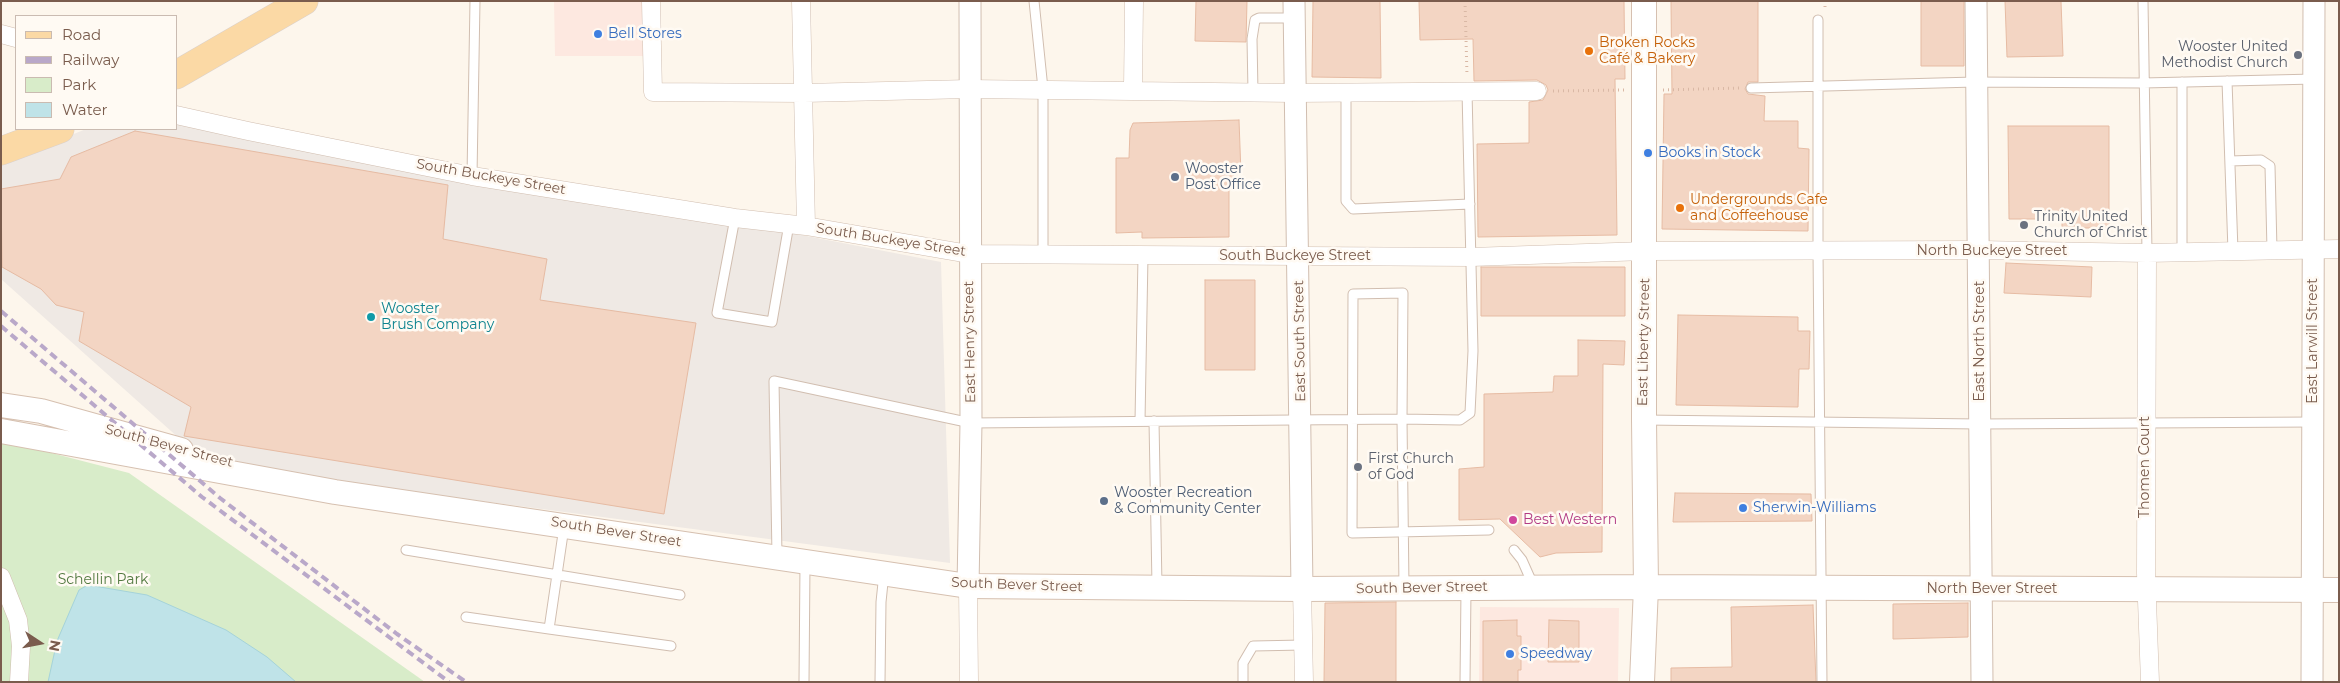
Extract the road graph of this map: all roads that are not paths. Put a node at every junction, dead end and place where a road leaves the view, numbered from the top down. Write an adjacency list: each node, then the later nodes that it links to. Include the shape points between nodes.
1 (304, 1): 16 (main road)
2 (475, 1): 37 (lane)
3 (652, 1): 31 (street, via 653,92)
4 (801, 1): 31 (street)
5 (970, 1): 24 (street, East Henry Street)
6 (1034, 1): 25 (lane)
7 (1134, 1): 26 (street)
8 (1644, 1): 43 (main road, East Liberty Street)
9 (1976, 1): 19 (street, East North Street)
10 (2143, 1): 21 (lane)
11 (2314, 1): 17 (street, East Larwill Street)
12 (1294, 10): 29 (lane, via 1255,20); 32 (street, East South Street)
13 (1818, 20): 22 (lane)
14 (1, 34): 15 (street)
15 (15, 38)
16 (178, 73)
17 (2315, 79): 18 (lane); 46 (street, East Larwill Street)
18 (2227, 81): 20 (lane); 36 (lane)
19 (1975, 82): 21 (lane); 22 (lane); 44 (street, East North Street)
20 (2182, 82): 21 (lane); 49 (lane)
21 (2144, 83): 50 (lane)
22 (1817, 86): 23 (lane); 48 (lane)
23 (1750, 88)
24 (969, 89): 25 (street); 31 (street); 51 (street, East Henry Street)
25 (1043, 89): 26 (street); 52 (lane)
26 (1133, 89): 29 (street)
27 (1467, 90): 28 (street); 30 (street); 38 (lane)
28 (1537, 91)
29 (1253, 92): 32 (street)
30 (1346, 92): 32 (street); 38 (lane, via 1346,202 1353,208)
31 (804, 93): 41 (street)
32 (1294, 93): 53 (street, East South Street)
33 (178, 115): 37 (street, South Buckeye Street)
34 (57, 130): 35 (main road)
35 (1, 151)
36 (2230, 161): 45 (lane, via 2261,160 2270,166); 47 (lane)
37 (472, 176): 39 (street, South Buckeye Street)
38 (1470, 204): 55 (lane)
39 (734, 218): 40 (street, South Buckeye Street); 40 (lane, via 718,313 772,322)
40 (789, 224): 41 (street, South Buckeye Street)
41 (806, 226): 51 (street, South Buckeye Street)
42 (2339, 249): 46 (street, North Buckeye Street)
43 (1645, 250): 48 (street, North Buckeye Street); 55 (street, South Buckeye Street); 60 (main road, East Liberty Street)
44 (1979, 250): 48 (street, North Buckeye Street); 50 (street, North Buckeye Street); 66 (street, East North Street)
45 (2272, 250): 46 (street, North Buckeye Street); 47 (street, North Buckeye Street)
46 (2312, 250): 64 (street, East Larwill Street)
47 (2234, 251): 49 (street, North Buckeye Street)
48 (1818, 252): 62 (lane)
49 (2182, 252): 50 (street, North Buckeye Street)
50 (2146, 253): 67 (street, Thomen Court)
51 (969, 254): 52 (street, South Buckeye Street); 65 (street, East Henry Street)
52 (1043, 254): 54 (street, South Buckeye Street)
53 (1300, 255): 54 (street, South Buckeye Street); 55 (street, South Buckeye Street); 57 (street, East South Street)
54 (1143, 256): 63 (lane)
55 (1471, 257): 59 (lane, via 1473,351 1470,413 1460,420)
56 (1, 405): 69 (main road, South Bever Street, via 41,411)
57 (1301, 419): 58 (lane); 61 (lane); 88 (street, East South Street)
58 (1352, 419): 59 (lane); 59 (lane, via 1353,294 1403,293); 72 (lane, via 1352,533)
59 (1402, 419): 72 (lane)
60 (1644, 420): 62 (lane); 82 (main road, East Liberty Street)
61 (1154, 421): 63 (lane); 83 (lane)
62 (1819, 421): 66 (lane); 86 (lane)
63 (1140, 422): 65 (lane)
64 (2314, 422): 67 (lane); 91 (street, East Larwill Street)
65 (971, 423): 75 (lane, via 774,381); 80 (street, East Henry Street)
66 (1980, 424): 67 (lane); 87 (street, East North Street)
67 (2145, 424): 89 (street, Thomen Court)
68 (1, 431): 69 (main road, South Bever Street)
69 (335, 492): 70 (main road, South Bever Street)
70 (564, 524): 75 (main road, South Bever Street); 78 (lane)
71 (1489, 530): 72 (lane)
72 (1404, 532): 84 (lane)
73 (406, 550): 78 (lane)
74 (1514, 550): 81 (lane)
75 (777, 557): 76 (main road, South Bever Street)
76 (805, 561): 77 (main road, South Bever Street); 98 (lane)
77 (884, 573): 80 (main road, South Bever Street); 99 (lane)
78 (557, 576): 92 (lane); 94 (lane)
79 (1, 577): 97 (street, via 18,620 21,646)
80 (968, 586): 83 (main road, South Bever Street); 100 (street, East Henry Street)
81 (1534, 587): 82 (main road, South Bever Street); 85 (main road, South Bever Street)
82 (1646, 587): 86 (main road, North Bever Street); 104 (main road, East Liberty Street)
83 (1157, 588): 88 (main road, South Bever Street)
84 (1404, 588): 85 (main road, South Bever Street); 88 (main road, South Bever Street)
85 (1466, 588): 103 (lane)
86 (1820, 588): 87 (main road, North Bever Street); 105 (lane)
87 (1979, 588): 89 (main road, North Bever Street); 106 (street, East North Street)
88 (1302, 589): 96 (street, East South Street)
89 (2146, 590): 91 (main road, North Bever Street); 107 (street, Thomen Court)
90 (2339, 590): 91 (main road, North Bever Street)
91 (2312, 591): 108 (street, East Larwill Street)
92 (680, 595)
93 (466, 617): 94 (lane)
94 (549, 629): 95 (lane)
95 (671, 646)
96 (1303, 646): 101 (lane, via 1252,646 1243,663); 102 (street, East South Street)
97 (19, 682)
98 (804, 682)
99 (880, 682)
100 (969, 682)
101 (1243, 682)
102 (1304, 682)
103 (1465, 682)
104 (1642, 682)
105 (1822, 682)
106 (1982, 682)
107 (2150, 682)
108 (2312, 682)

